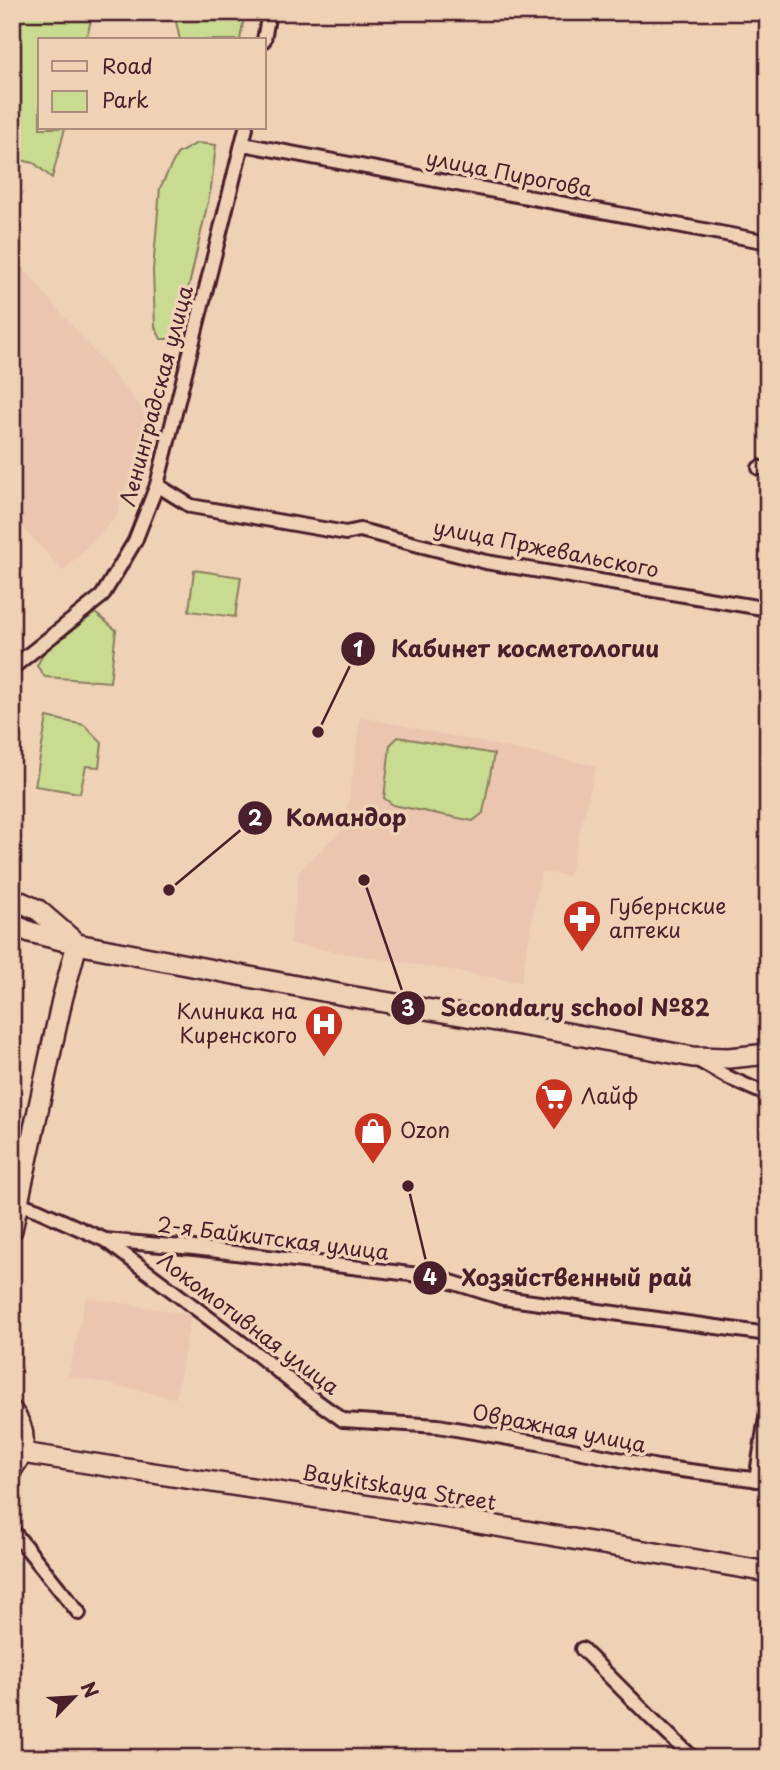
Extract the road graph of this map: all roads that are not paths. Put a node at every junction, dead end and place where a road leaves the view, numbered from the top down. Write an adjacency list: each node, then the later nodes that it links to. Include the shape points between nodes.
1 (269, 12): 2 (street)
2 (264, 38)
3 (246, 130): 4 (street, Ленинградская улица)
4 (243, 144): 5 (street, улица Пирогова); 6 (street, Ленинградская улица)
5 (768, 242)
6 (157, 485): 7 (street, улица Пржевальского, via 191,506 346,533 360,530 486,562); 8 (street, Ленинградская улица, via 135,541 102,596)
7 (768, 609)
8 (12, 668)
9 (12, 898): 11 (main road, via 38,910)
10 (12, 924): 11 (main road)
11 (77, 944): 13 (main road); 15 (main road)
12 (768, 1054): 13 (main road)
13 (693, 1057): 14 (street)
14 (768, 1095)
15 (18, 1203): 16 (main road); 17 (street, Локомотивная улица)
16 (12, 1230)
17 (105, 1240): 18 (street, 2-я Байкитская улица, via 435,1277 503,1297); 21 (street, Локомотивная улица)
18 (768, 1334)
19 (768, 1405): 23 (street)
20 (12, 1411): 22 (main road, via 23,1432)
21 (343, 1420): 23 (street, Овражная улица, via 438,1426 658,1467)
22 (17, 1461): 25 (main road, Baykitskaya Street, via 463,1521)
23 (762, 1481)
24 (12, 1530): 26 (street)
25 (768, 1572)
26 (79, 1613)
27 (582, 1649): 28 (street)
28 (693, 1758)

